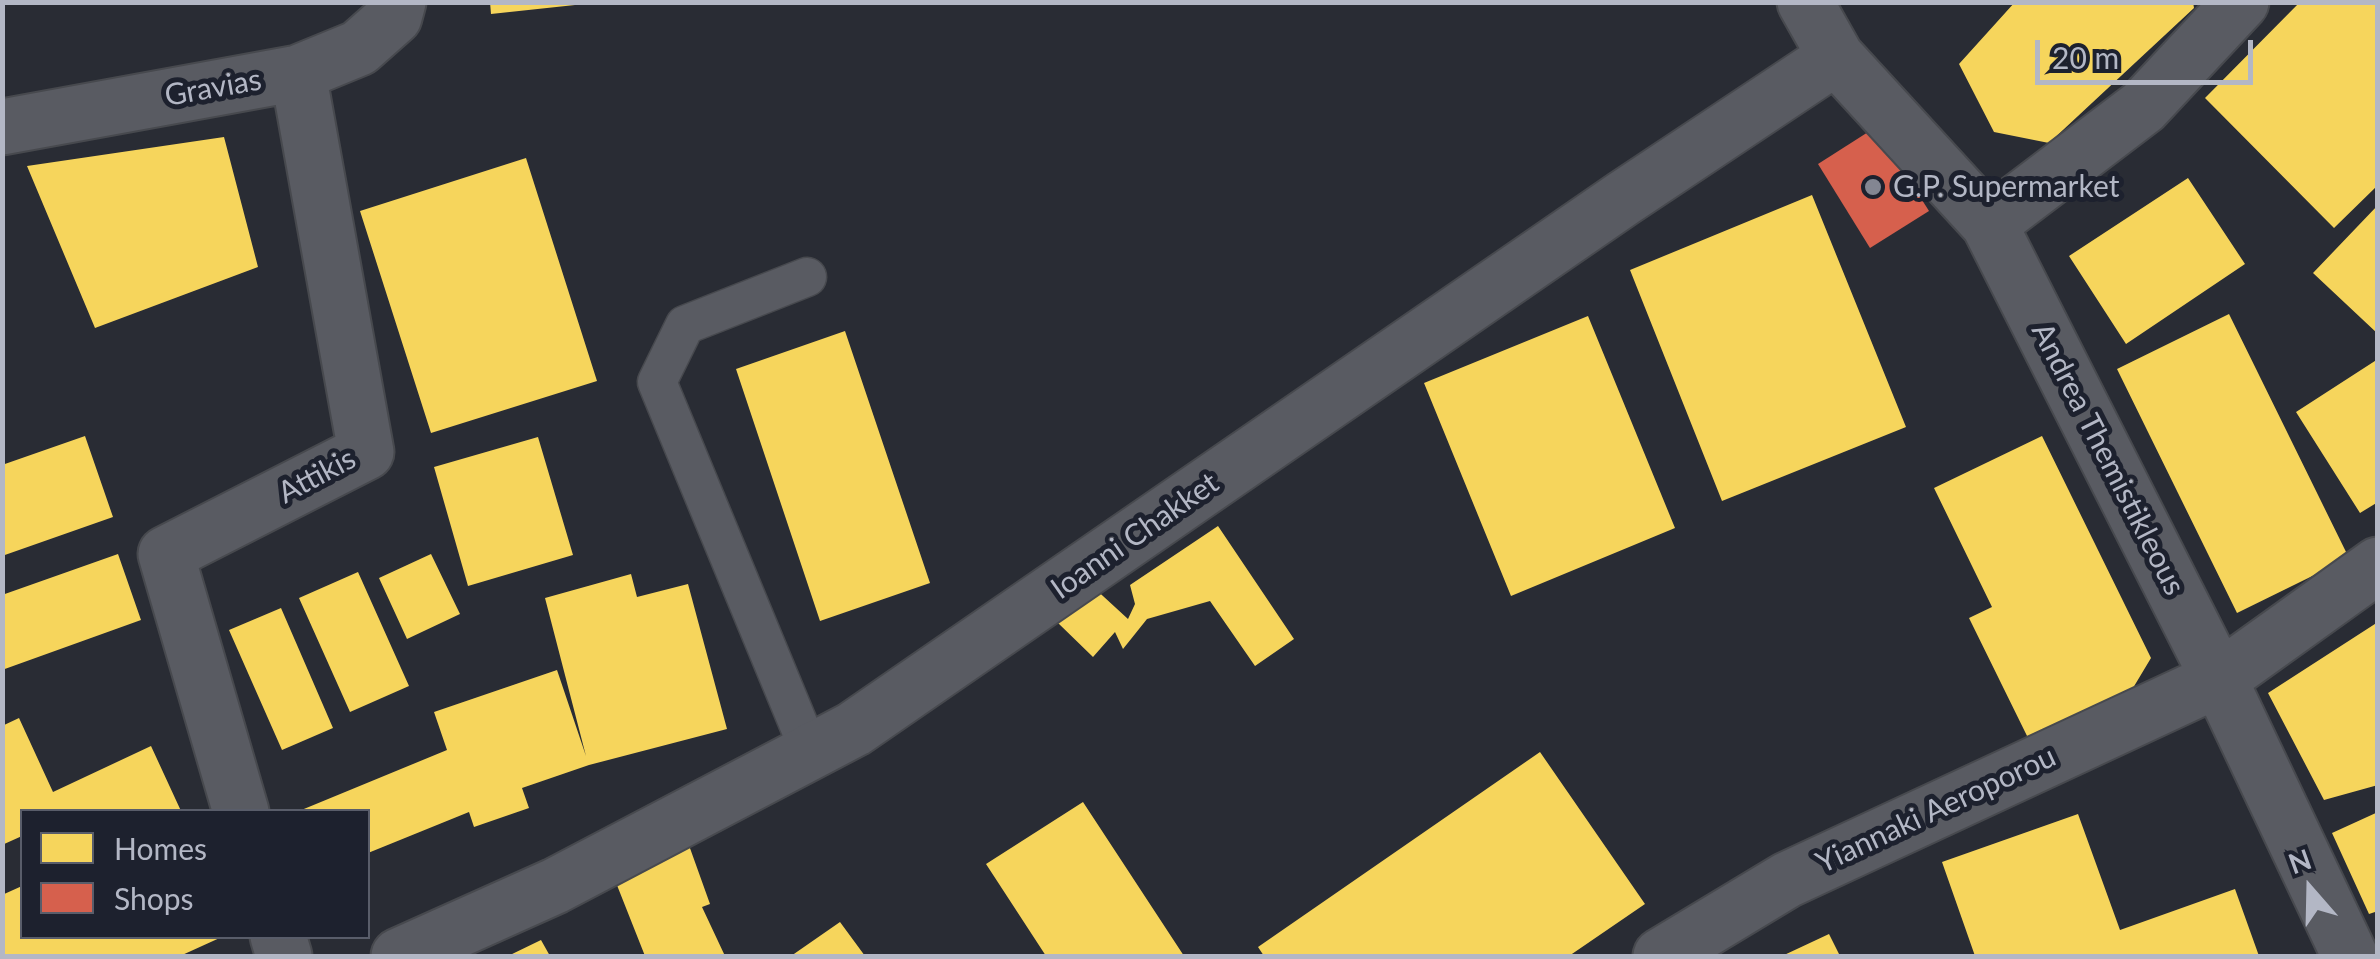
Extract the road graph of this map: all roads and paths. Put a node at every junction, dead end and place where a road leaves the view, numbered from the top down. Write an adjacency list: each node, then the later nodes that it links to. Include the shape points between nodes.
1 (398, 2): 5 (street, Gravias, via 394,17 359,48)
2 (1805, 2): 4 (street, Andrea Themistikleous)
3 (2241, 2): 7 (street, via 2143,107)
4 (1836, 57): 7 (street, Andrea Themistikleous); 11 (street, Ioanni Chakket, via 854,729)
5 (298, 73): 6 (street, Gravias); 12 (street, Attikis, via 366,452 166,554)
6 (2, 127)
7 (1989, 224): 10 (street, Andrea Themistikleous)
8 (807, 277): 11 (lane, via 685,325 657,382)
9 (2378, 565): 10 (street, Yiannaki Aeroporou)
10 (2219, 679): 14 (street, Yiannaki Aeroporou, via 1787,880); 15 (street, Andrea Themistikleous)
11 (810, 752): 13 (street, Ioanni Chakket, via 556,886)
12 (240, 809)
13 (399, 956)
14 (1661, 956)
15 (2350, 956)

